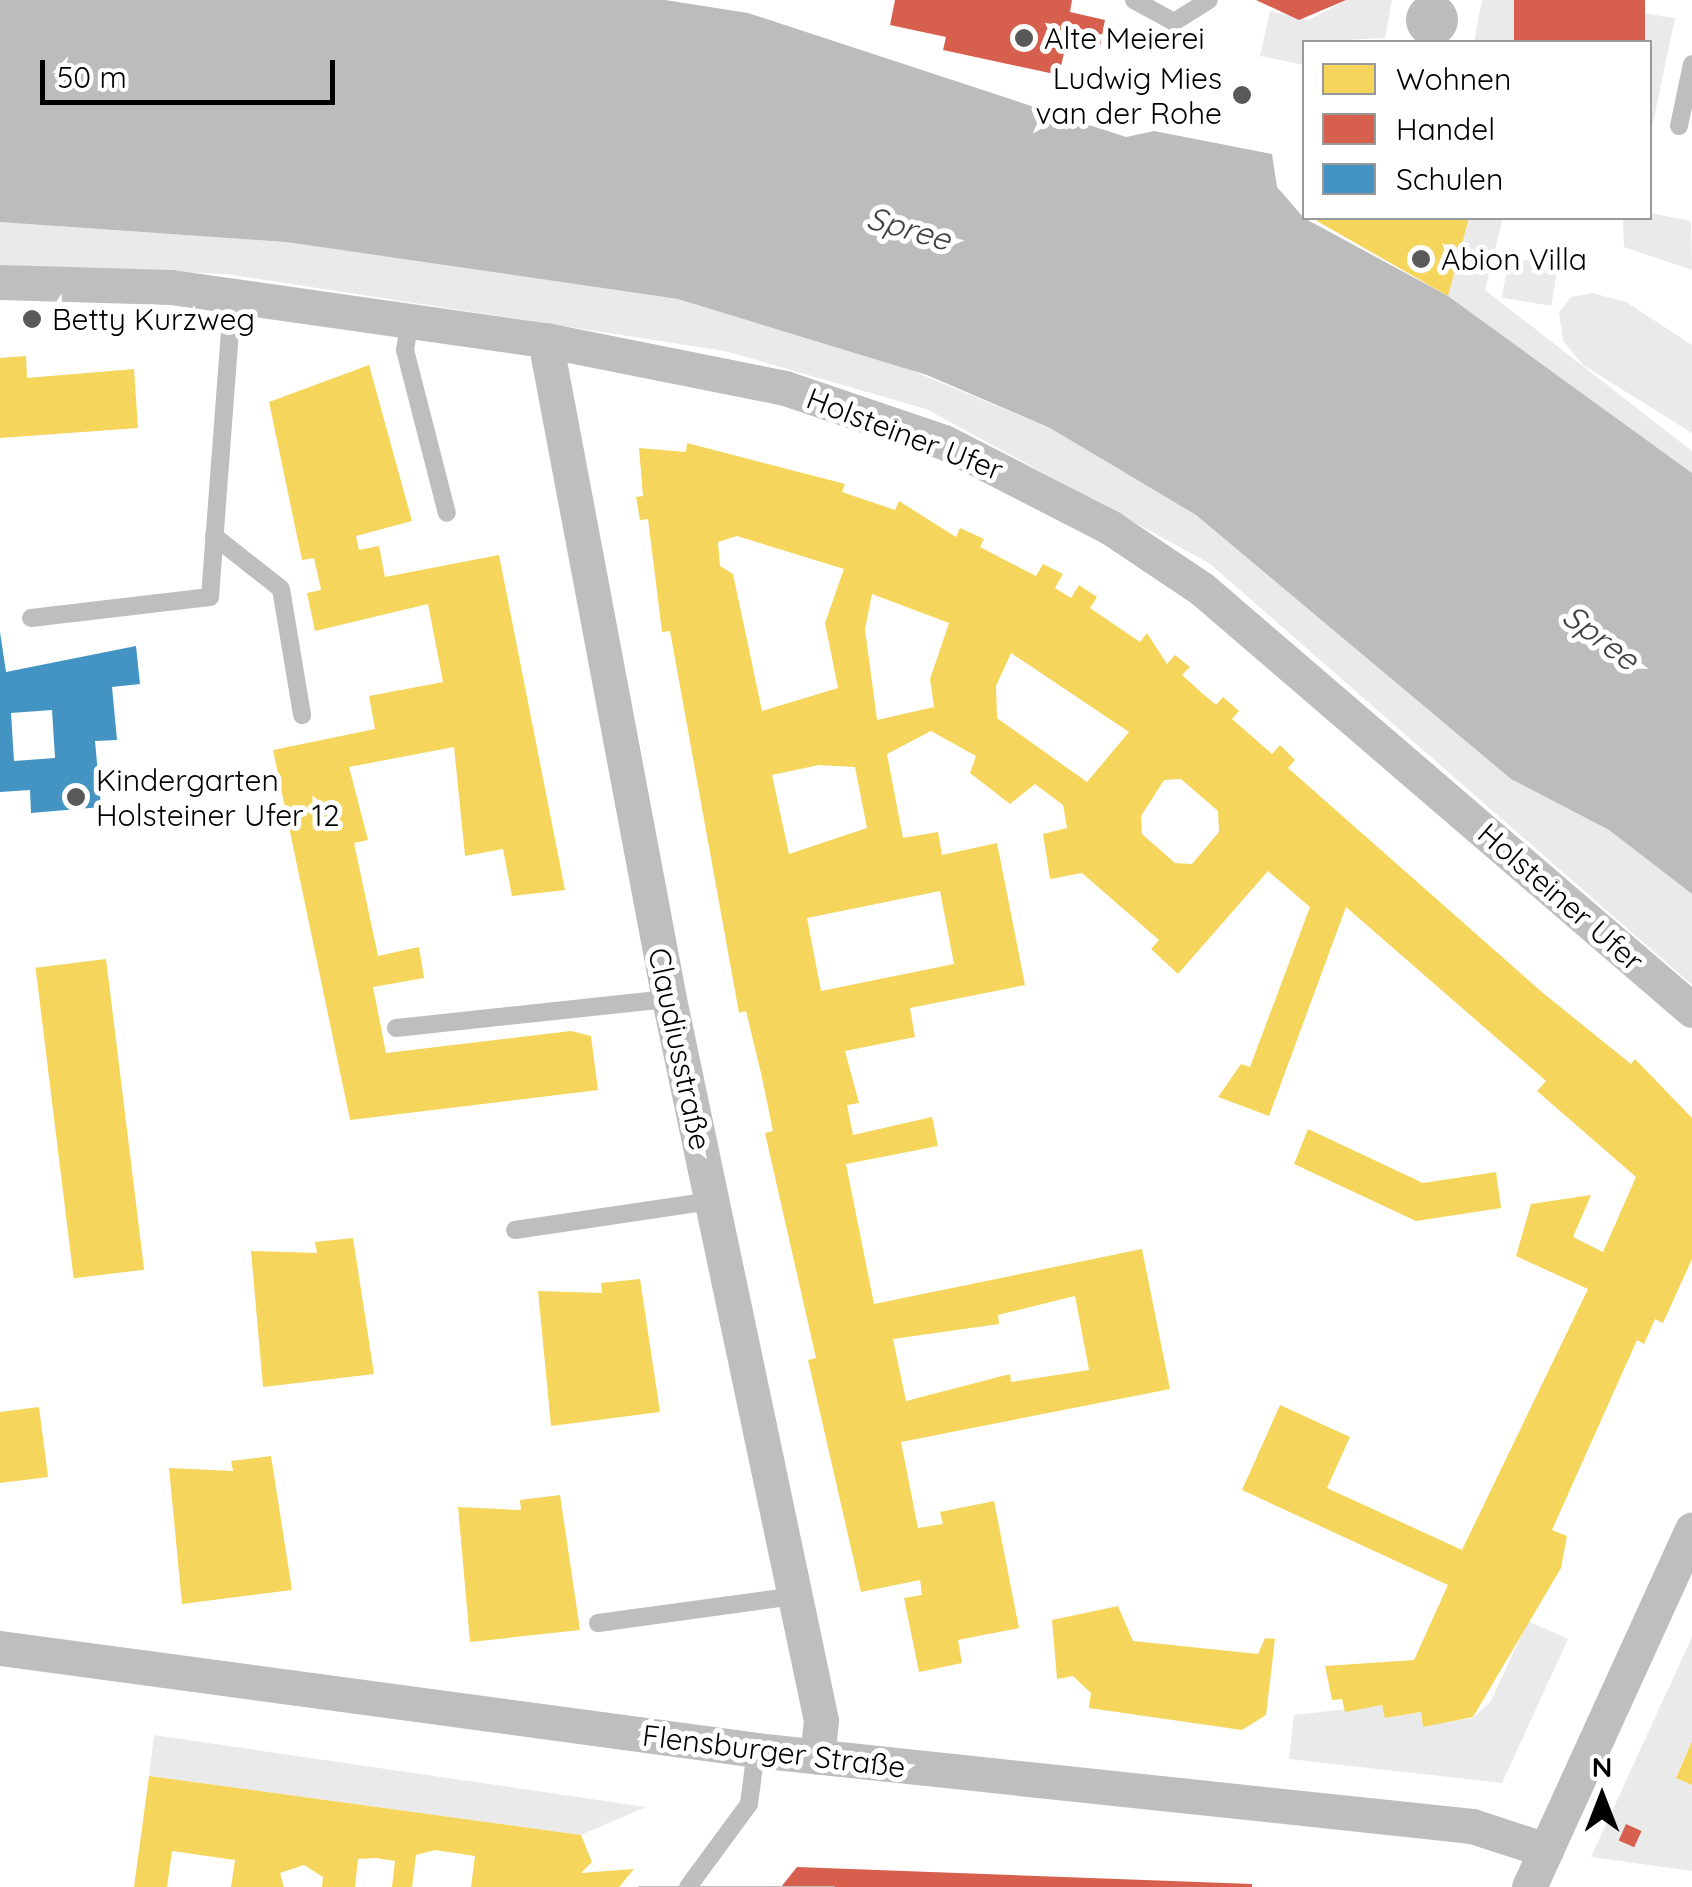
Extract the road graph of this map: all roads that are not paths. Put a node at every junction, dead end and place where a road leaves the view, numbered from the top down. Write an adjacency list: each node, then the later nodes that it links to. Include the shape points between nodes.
1 (1134, 0): 2 (lane, via 1174,22)
2 (1209, 0)
3 (1692, 64): 4 (lane)
4 (1679, 126)
5 (0, 282): 6 (street, Holsteiner Ufer)
6 (233, 294): 7 (street, Holsteiner Ufer); 10 (lane)
7 (410, 318): 8 (street, Holsteiner Ufer); 9 (lane, via 405,350)
8 (545, 340): 13 (street, Claudiusstraße); 14 (street, Holsteiner Ufer, via 843,405 960,449 1111,528 1202,588)
9 (447, 513)
10 (214, 536): 11 (lane, via 210,597); 12 (lane, via 280,589)
11 (32, 618)
12 (302, 715)
13 (669, 999): 15 (lane); 16 (street, Claudiusstraße)
14 (1692, 1010)
15 (396, 1028)
16 (712, 1201): 17 (lane); 19 (street, Claudiusstraße)
17 (516, 1230)
18 (1692, 1528): 24 (street)
19 (794, 1596): 20 (lane); 23 (street, Claudiusstraße, via 820,1720)
20 (598, 1623)
21 (0, 1648): 22 (street, Flensburger Straße)
22 (756, 1750): 23 (street, Flensburger Straße); 25 (lane, via 749,1804)
23 (818, 1758): 24 (street, Flensburger Straße, via 1472,1826)
24 (1546, 1850): 26 (street)
25 (688, 1887)
26 (1529, 1887)

